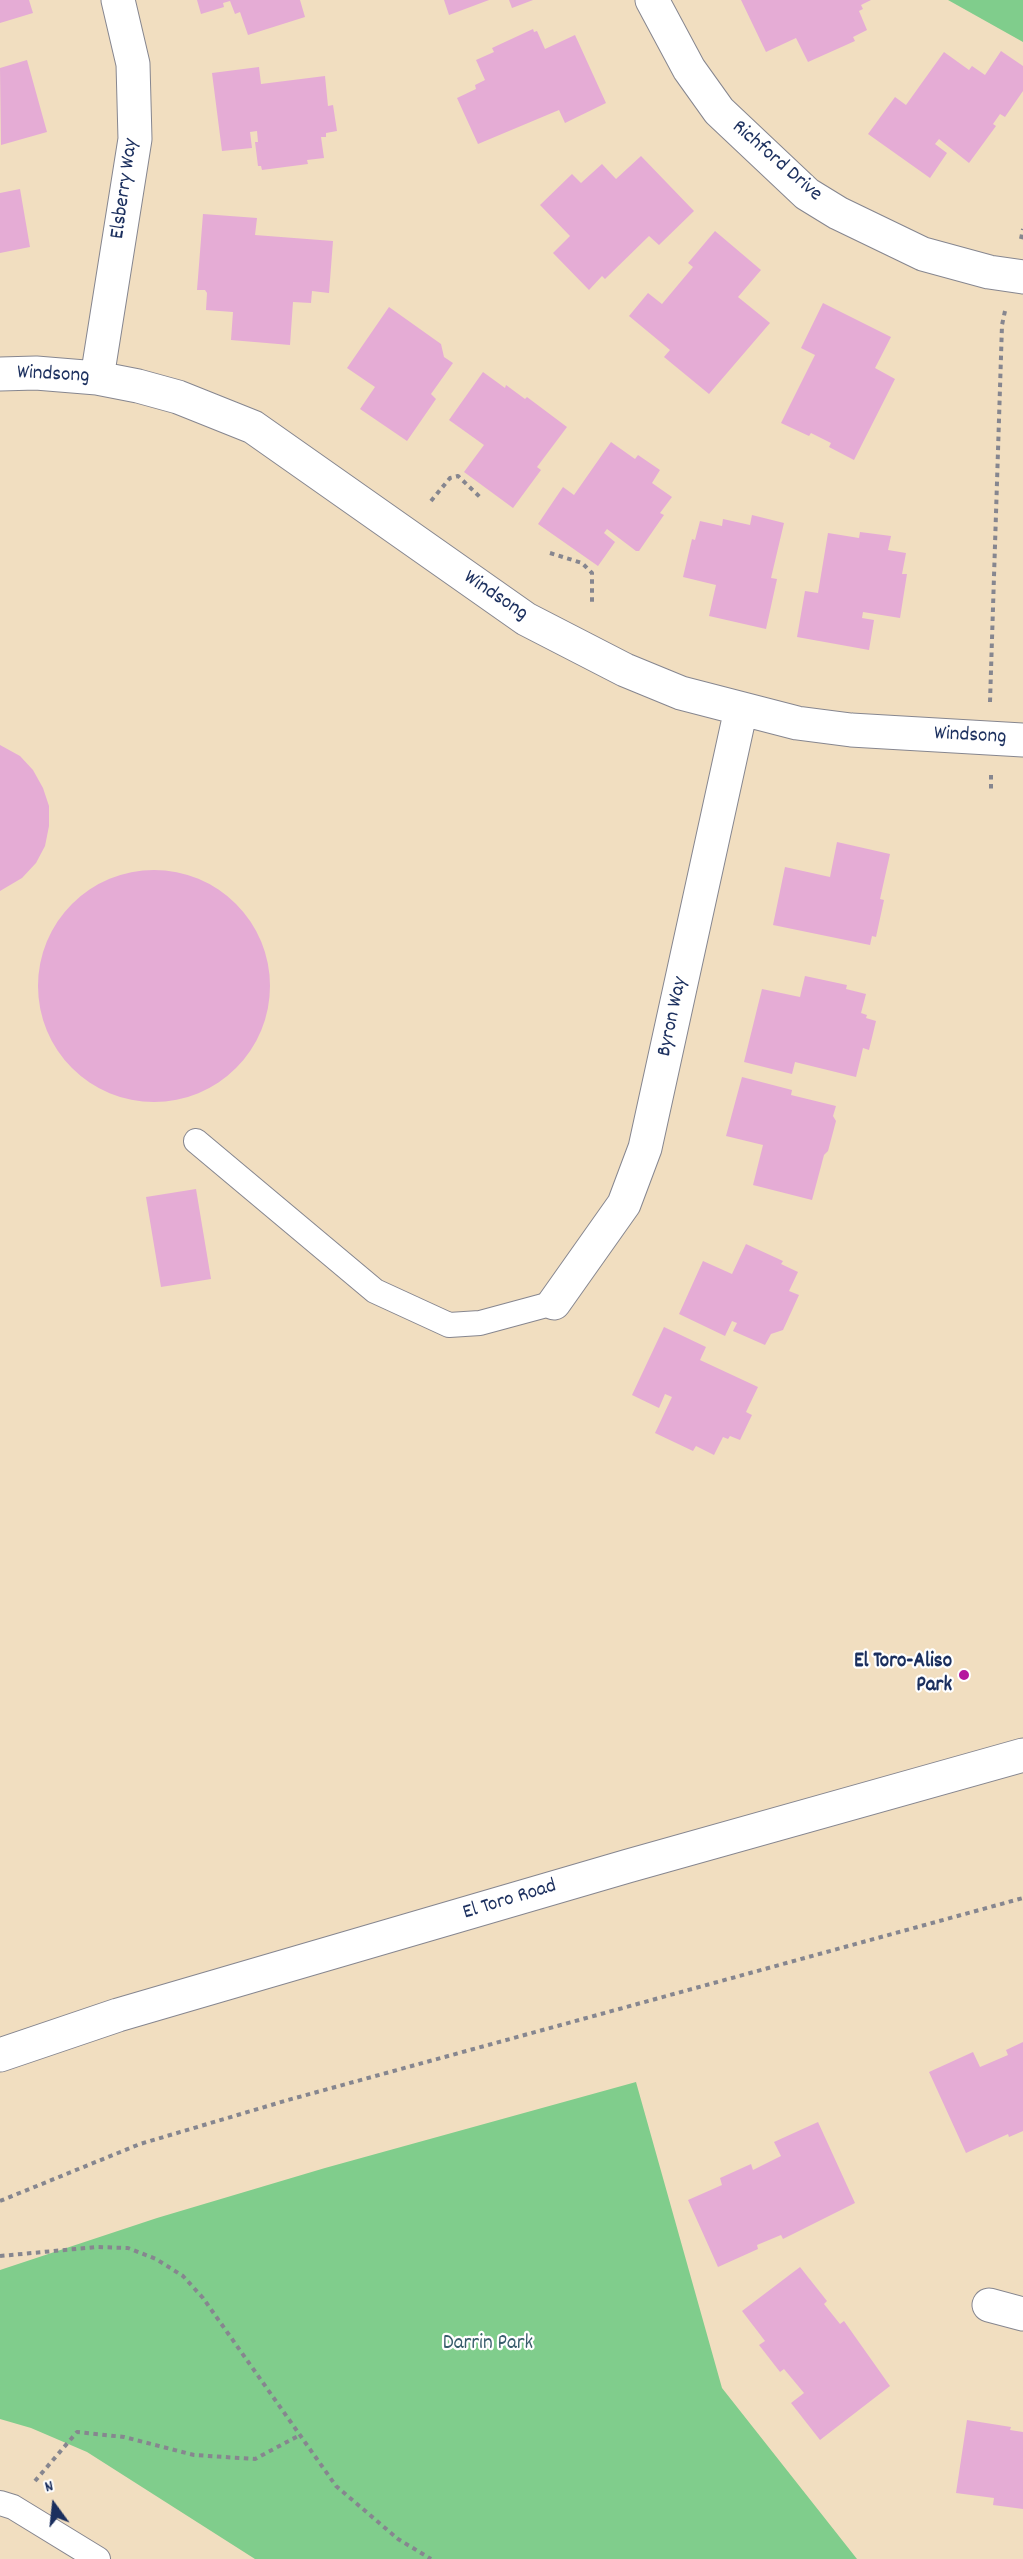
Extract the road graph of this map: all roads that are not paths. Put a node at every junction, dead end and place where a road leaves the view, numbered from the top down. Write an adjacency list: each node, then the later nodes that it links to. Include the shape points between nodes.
1 (118, 0): 5 (street, Elsberry Way, via 133,63 135,139)
2 (652, 0): 3 (street, Richford Drive, via 689,69 719,111 807,194 923,254)
3 (1023, 277)
4 (0, 374): 5 (street, Windsong)
5 (97, 378): 6 (street, Windsong, via 178,397 254,427 526,620 625,670 681,693)
6 (741, 709): 7 (street, Windsong, via 796,723 851,730); 9 (street, Byron Way, via 645,1149 624,1204)
7 (1023, 740)
8 (196, 1141): 9 (lane, via 375,1292 449,1325 480,1323)
9 (554, 1303)
10 (1023, 1755): 11 (street, El Toro Road, via 118,2015)
11 (0, 2055)
12 (989, 2305): 13 (street)
13 (1023, 2314)
14 (7, 2505): 15 (lane)
15 (98, 2559)

